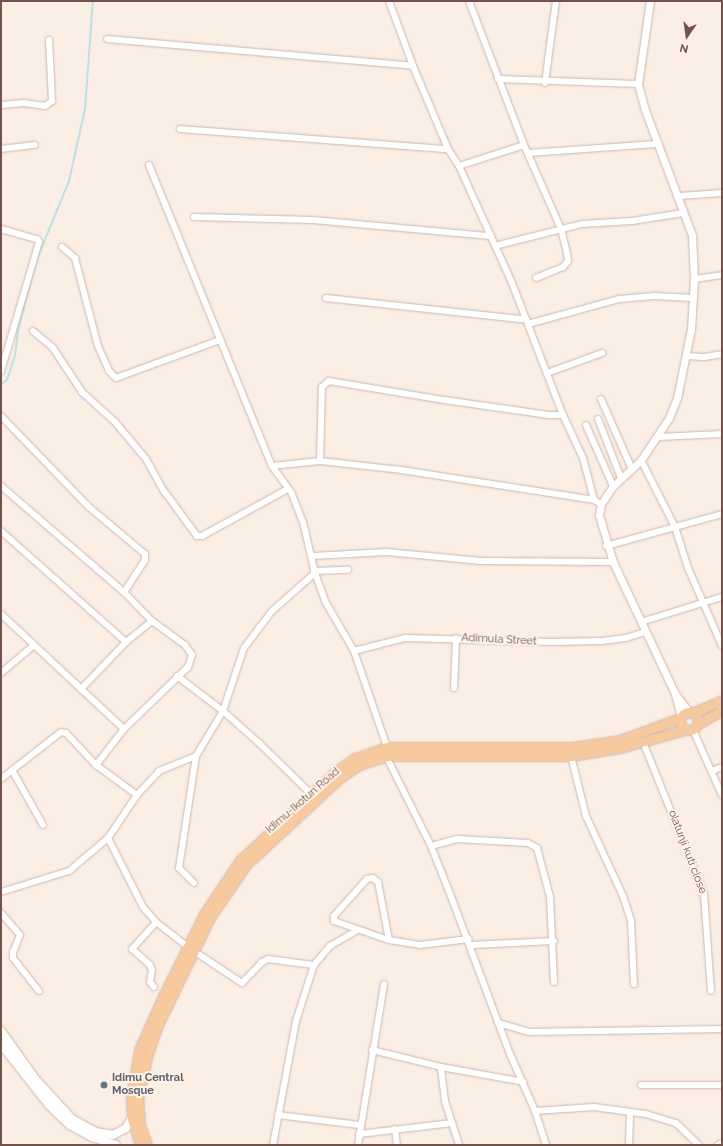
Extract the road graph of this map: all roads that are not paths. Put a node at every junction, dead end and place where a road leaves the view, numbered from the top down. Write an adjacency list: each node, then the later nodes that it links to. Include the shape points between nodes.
1 (389, 1): 7 (street)
2 (469, 1): 8 (street)
3 (556, 1): 9 (street)
4 (650, 1): 10 (street)
5 (107, 39): 7 (street)
6 (49, 40): 11 (street, via 52,101 45,106 24,103)
7 (413, 66): 17 (street)
8 (498, 80): 9 (street); 15 (street)
9 (545, 83): 10 (street)
10 (638, 84): 13 (street)
11 (1, 105)
12 (180, 129): 17 (street)
13 (658, 144): 18 (street); 22 (street)
14 (34, 145): 16 (street)
15 (524, 145): 18 (street); 20 (street)
16 (1, 149)
17 (448, 149): 20 (street)
18 (528, 153): 26 (street)
19 (149, 166): 37 (street)
20 (459, 166): 27 (street)
21 (722, 193): 22 (street)
22 (679, 196): 23 (street)
23 (683, 213): 26 (street, via 632,221 582,224); 32 (street, via 692,235)
24 (194, 216): 27 (street, via 313,220)
25 (1, 229): 41 (street, via 37,239 39,242)
26 (560, 229): 28 (street); 31 (street, via 568,260 563,267)
27 (490, 236): 28 (street)
28 (495, 246): 35 (street)
29 (62, 247): 37 (street, via 75,258 98,346 110,372 116,378)
30 (722, 275): 32 (street)
31 (536, 278)
32 (694, 278): 34 (street)
33 (326, 298): 35 (street)
34 (693, 298): 35 (street, via 654,296 619,299); 40 (street)
35 (527, 322): 42 (street)
36 (32, 331): 57 (street, via 53,348 82,392 115,422 146,458 164,491 196,536 202,536)
37 (220, 340): 52 (street)
38 (602, 353): 42 (street)
39 (722, 354): 40 (street)
40 (686, 356): 49 (street, via 677,398)
41 (1, 371)
42 (547, 373): 44 (street)
43 (601, 399): 53 (street)
44 (563, 415): 51 (street, via 459,403 329,381 322,387); 58 (street, via 583,458)
45 (1, 416): 68 (street, via 88,507 145,554 145,560)
46 (598, 419): 54 (street)
47 (586, 425): 56 (street)
48 (722, 434): 49 (street)
49 (658, 437): 50 (street)
50 (641, 460): 53 (street); 61 (street)
51 (320, 462): 52 (street); 58 (street, via 401,470)
52 (272, 466): 57 (street)
53 (631, 467): 54 (street)
54 (621, 478): 56 (street)
55 (1, 486): 68 (street)
56 (613, 486): 59 (street)
57 (288, 489): 64 (street, via 303,522)
58 (594, 500): 59 (street)
59 (601, 504): 63 (street, via 599,515)
60 (722, 514): 61 (street)
61 (674, 527): 63 (street); 70 (street)
62 (1, 530): 76 (street)
63 (606, 546): 65 (street)
64 (312, 556): 65 (street, via 387,552 480,560); 67 (street)
65 (613, 562): 73 (street)
66 (348, 570): 67 (street)
67 (314, 572): 79 (street, via 326,603); 86 (street, via 272,611 244,648)
68 (124, 592): 72 (street)
69 (722, 597): 70 (street)
70 (703, 603): 73 (street); 78 (street)
71 (1, 614): 77 (street)
72 (152, 621): 76 (street); 81 (street, via 185,645 192,655 188,667)
73 (640, 622): 74 (street)
74 (645, 632): 75 (street, Adimula Street, via 602,641 551,642); 87 (street)
75 (456, 638): 79 (street, Adimula Street, via 405,638); 82 (street)
76 (126, 642): 83 (street)
77 (33, 646): 80 (street); 83 (street)
78 (722, 646)
79 (354, 651): 91 (street)
80 (1, 673)
81 (177, 676): 86 (street); 89 (street)
82 (454, 688)
83 (81, 689): 89 (street)
84 (722, 700): 87 (main road, Idimu-Ikotun Road)
85 (722, 710): 88 (main road, Idimu-Ikotun Road)
86 (223, 711): 92 (street); 99 (street)
87 (685, 715): 88 (main road, via 696,716); 88 (main road, via 679,723); 91 (main road, Idimu-Ikotun Road, via 620,740 573,747)
88 (692, 728): 90 (main road, Idimu-Ikotun Road); 97 (street)
89 (124, 729): 94 (street)
90 (643, 742): 93 (main road, Idimu-Ikotun Road); 120 (street, olatunji kuti close, via 704,894)
91 (387, 752): 93 (main road, Idimu-Ikotun Road); 99 (main road, Idimu-Ikotun Road, via 355,758); 104 (street); 113 (main road, Idimu-Ikotun Road, via 359,765 340,778 268,843 226,892)
92 (196, 756): 100 (street, via 159,772); 105 (street, via 179,868)
93 (571, 756): 117 (street, via 586,816 629,915 633,935)
94 (96, 765): 96 (street, via 66,733 61,732); 100 (street)
95 (722, 767): 97 (street)
96 (12, 770): 98 (street); 102 (street)
97 (712, 771): 101 (street)
98 (1, 779)
99 (310, 794): 113 (main road, Idimu-Ikotun Road, via 240,860 212,898)
100 (137, 795): 103 (street)
101 (722, 795)
102 (43, 825)
103 (108, 838): 106 (street, via 69,871); 108 (street, via 143,907)
104 (431, 846): 111 (street, via 457,840 533,844 537,848 550,897); 112 (street)
105 (194, 883)
106 (1, 892)
107 (1, 913): 119 (street, via 20,935 13,958)
108 (156, 922): 113 (street); 118 (street, via 132,950 150,965 150,982)
109 (358, 930): 110 (street); 110 (street, via 334,921 334,916 367,879 373,878 378,882); 114 (street, via 330,946)
110 (389, 940): 112 (street, via 420,945)
111 (554, 941): 112 (street); 115 (street)
112 (470, 942): 121 (street)
113 (191, 949): 114 (street, via 242,983 268,958); 133 (main road, Idimu-Ikotun Road, via 139,1050 132,1082); 141 (main road, Idimu-Ikotun Road, via 158,1025 142,1077 138,1099 140,1125)
114 (314, 965): 132 (street, via 296,1021)
115 (554, 982)
116 (384, 984): 125 (street)
117 (634, 984)
118 (154, 987)
119 (40, 991)
120 (711, 991)
121 (498, 1023): 122 (street, via 529,1032); 127 (street)
122 (722, 1029)
123 (1, 1031): 133 (main road, via 36,1080 72,1119 94,1132 113,1135 126,1128)
124 (1, 1044): 139 (main road, via 49,1105 70,1125 92,1138)
125 (372, 1050): 126 (street); 135 (street)
126 (441, 1066): 127 (street); 134 (street, via 445,1101)
127 (524, 1082): 130 (street)
128 (722, 1085): 129 (street)
129 (641, 1086)
130 (536, 1111): 131 (street, via 594,1107); 146 (street)
131 (630, 1112): 147 (street); 148 (street, via 676,1123)
132 (278, 1115): 135 (street); 142 (street)
133 (132, 1118): 140 (main road, Idimu-Ikotun Road)
134 (452, 1123): 136 (street); 145 (street)
135 (359, 1125): 137 (street)
136 (395, 1129): 137 (street); 144 (street)
137 (359, 1134): 143 (street)
138 (722, 1143): 149 (street)
139 (116, 1145)
140 (140, 1145)
141 (147, 1145)
142 (273, 1145)
143 (358, 1145)
144 (397, 1145)
145 (459, 1145)
146 (546, 1145)
147 (629, 1145)
148 (699, 1145)
149 (718, 1145)

